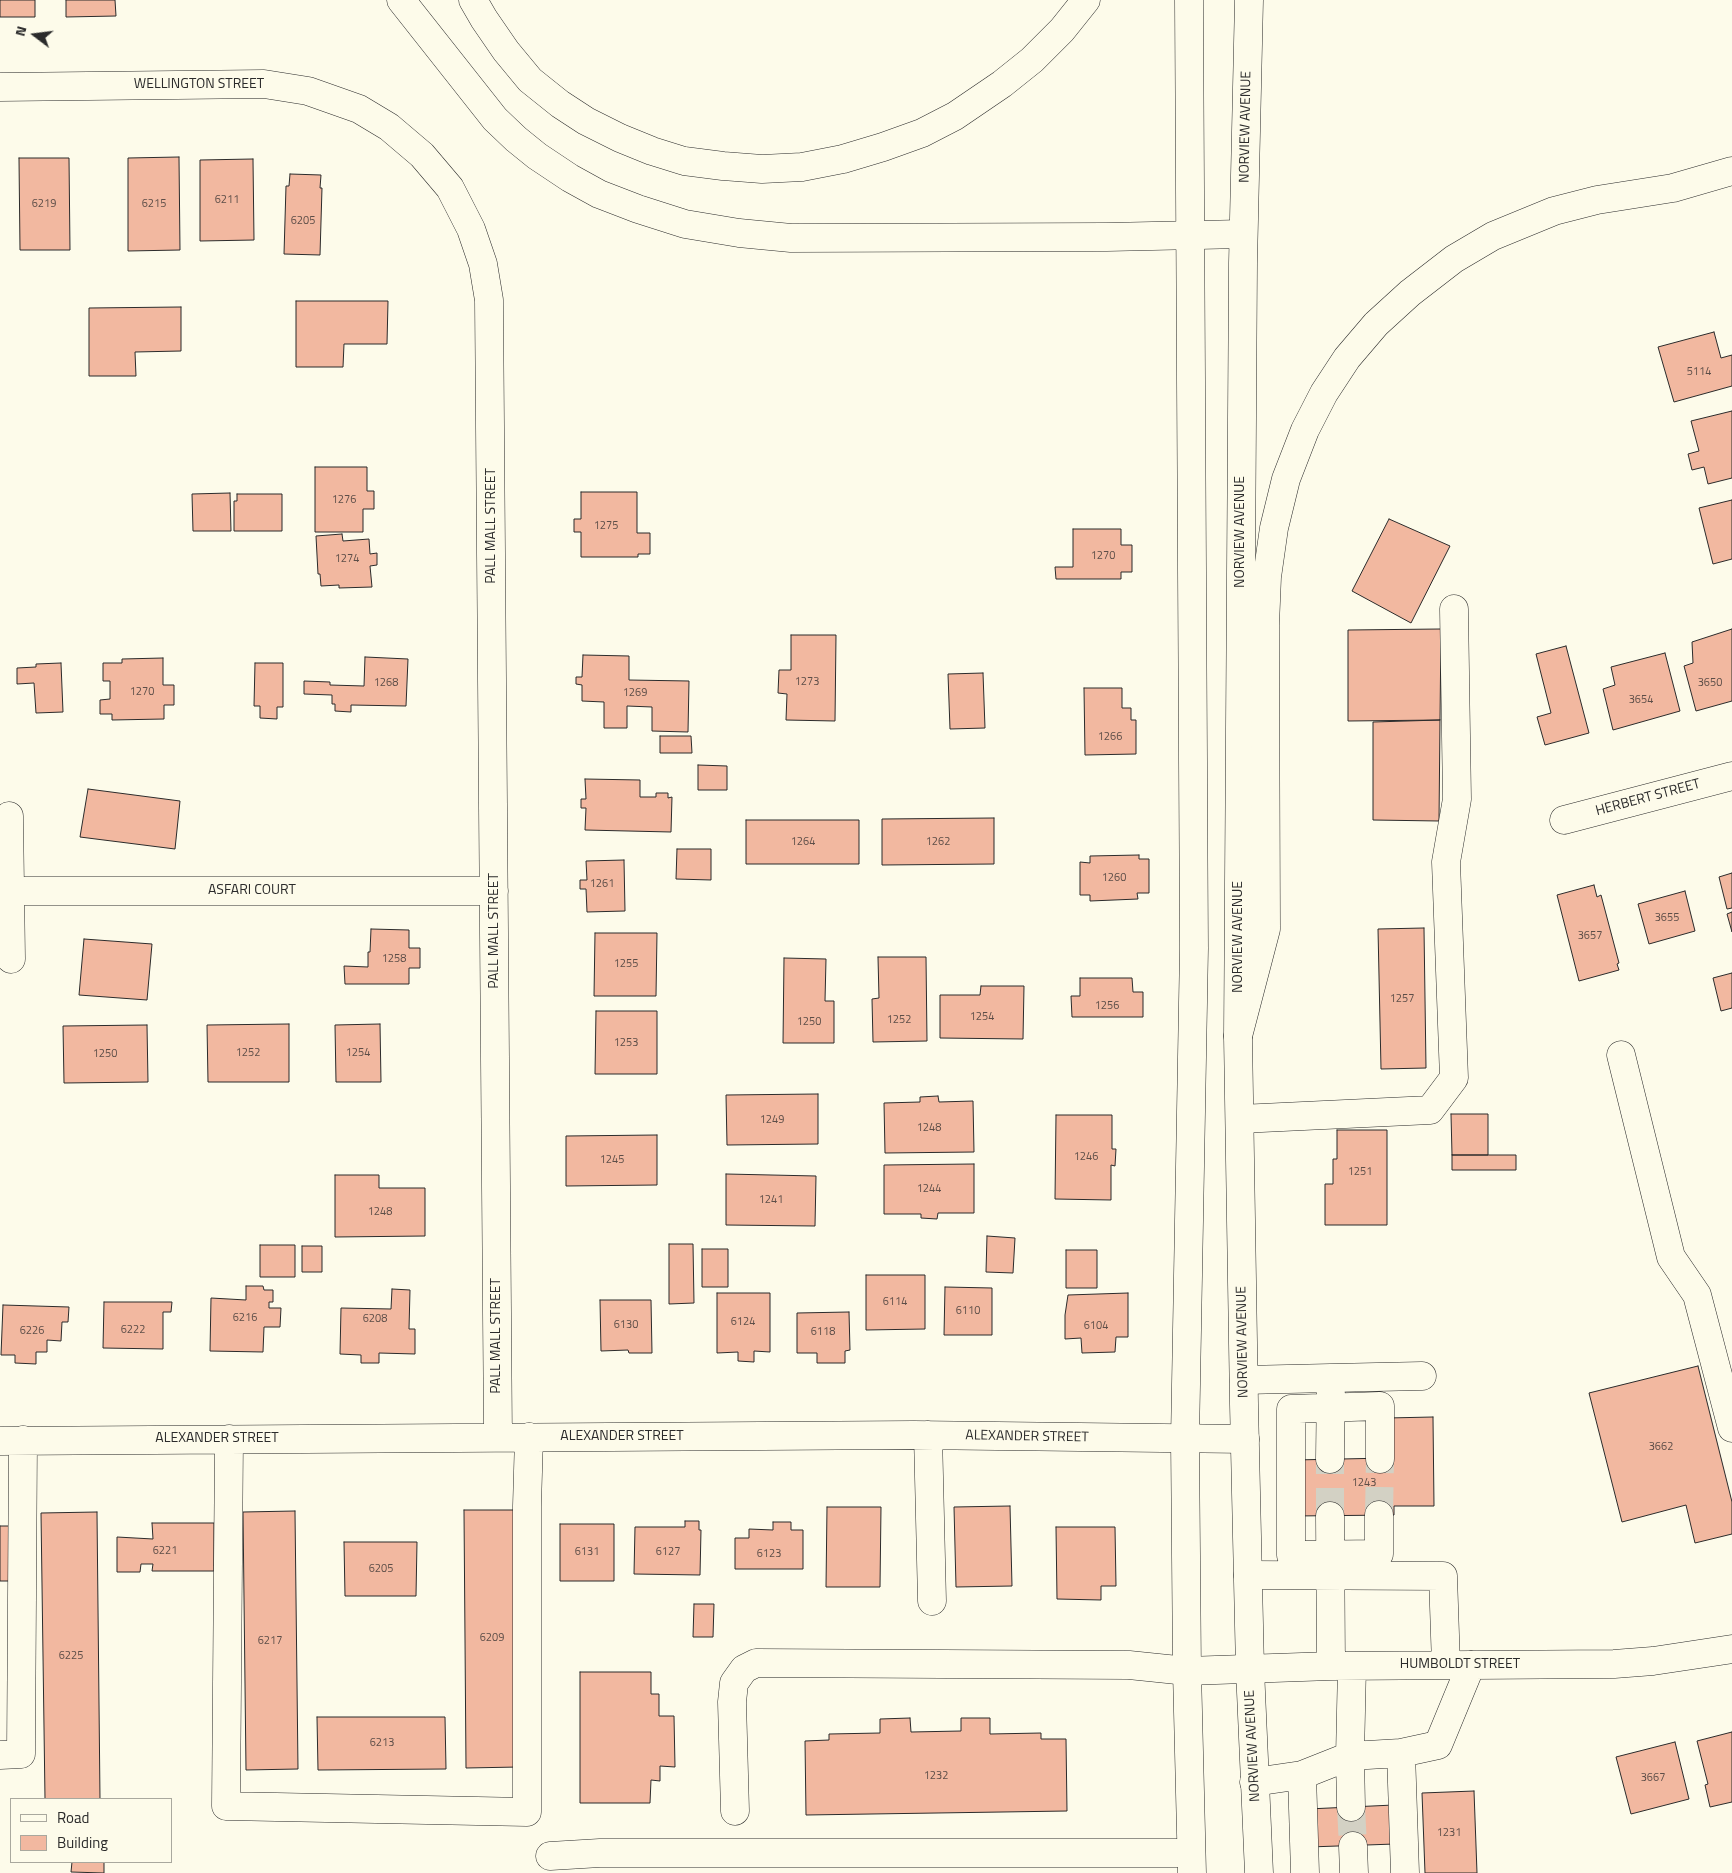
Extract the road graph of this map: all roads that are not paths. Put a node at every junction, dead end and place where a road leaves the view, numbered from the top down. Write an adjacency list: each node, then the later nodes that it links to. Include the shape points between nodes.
1 (401, 0): 9 (main road, via 490,113 516,139 570,178 638,210 685,224 791,238)
2 (473, 0): 3 (main road, via 506,51 530,80 586,121 652,151 684,160 762,168 802,167 844,159 899,142 956,116 1032,60)
3 (1086, 0)
4 (1189, 0): 9 (main road)
5 (1249, 0): 8 (main road, NORVIEW AVENUE)
6 (0, 87): 10 (main road, WELLINGTON STREET, via 264,84 308,91 358,109 389,127 422,154 450,188 471,229 483,264 489,300)
7 (1732, 171): 18 (main road, via 1673,188 1597,200 1554,211 1493,236 1454,259 1376,324 1347,358 1324,393 1286,479 1267,577 1266,929)
8 (1243, 234): 9 (main road); 18 (main road, NORVIEW AVENUE)
9 (1190, 236): 30 (main road, via 1194,948)
10 (491, 424): 16 (main road, PALL MALL STREET)
11 (1454, 609): 20 (main road, via 1457,799 1446,862 1454,1078 1430,1110)
12 (1732, 776): 14 (main road, HERBERT STREET)
13 (9, 816): 15 (main road)
14 (1564, 820)
15 (10, 891): 16 (main road, ASFARI COURT); 17 (main road)
16 (494, 891): 27 (main road, PALL MALL STREET)
17 (11, 959)
18 (1238, 1036): 20 (main road, NORVIEW AVENUE)
19 (1621, 1055): 25 (main road, via 1671,1258 1697,1295)
20 (1240, 1119): 23 (main road, NORVIEW AVENUE)
21 (1422, 1376): 22 (main road)
22 (1331, 1378): 23 (main road); 24 (main road)
23 (1244, 1380): 31 (main road, NORVIEW AVENUE)
24 (1331, 1408): 33 (main road); 34 (main road, via 1380,1406); 37 (main road, via 1291,1409 1291,1555)
25 (1732, 1428)
26 (928, 1435): 28 (main road, ALEXANDER STREET); 30 (main road, ALEXANDER STREET); 39 (main road)
27 (498, 1437): 28 (main road, ALEXANDER STREET); 29 (main road, ALEXANDER STREET)
28 (529, 1437): 29 (main road, via 527,1812 226,1806)
29 (229, 1439): 32 (main road, ALEXANDER STREET)
30 (1185, 1439): 31 (main road, ALEXANDER STREET); 44 (main road)
31 (1245, 1439): 38 (main road, NORVIEW AVENUE)
32 (11, 1441): 45 (main road)
33 (1330, 1459)
34 (1380, 1459)
35 (1379, 1514): 37 (main road, via 1379,1554)
36 (1330, 1516): 37 (main road)
37 (1329, 1565): 38 (main road); 41 (main road); 42 (main road, via 1443,1576)
38 (1248, 1575): 43 (main road, NORVIEW AVENUE)
39 (932, 1601)
40 (1732, 1649): 42 (main road, HUMBOLDT STREET, via 1614,1664)
41 (1342, 1666): 42 (main road, HUMBOLDT STREET); 43 (main road, HUMBOLDT STREET); 48 (main road)
42 (1458, 1666): 46 (main road, via 1438,1745)
43 (1250, 1669): 44 (main road, HUMBOLDT STREET); 50 (main road, NORVIEW AVENUE)
44 (1186, 1671): 52 (main road, HUMBOLDT STREET, via 1130,1665 756,1663 744,1669 734,1683); 55 (main road)
45 (11, 1673): 47 (main road, via 21,1754)
46 (1401, 1753): 48 (main road); 59 (main road)
47 (0, 1755)
48 (1350, 1756): 49 (main road); 51 (main road)
49 (1302, 1775): 50 (main road); 57 (main road)
50 (1254, 1782): 56 (main road, NORVIEW AVENUE)
51 (1351, 1807)
52 (735, 1811)
53 (1353, 1846): 58 (main road)
54 (550, 1856): 55 (main road, via 600,1853)
55 (1192, 1863)
56 (1259, 1873)
57 (1305, 1873)
58 (1354, 1873)
59 (1404, 1873)

